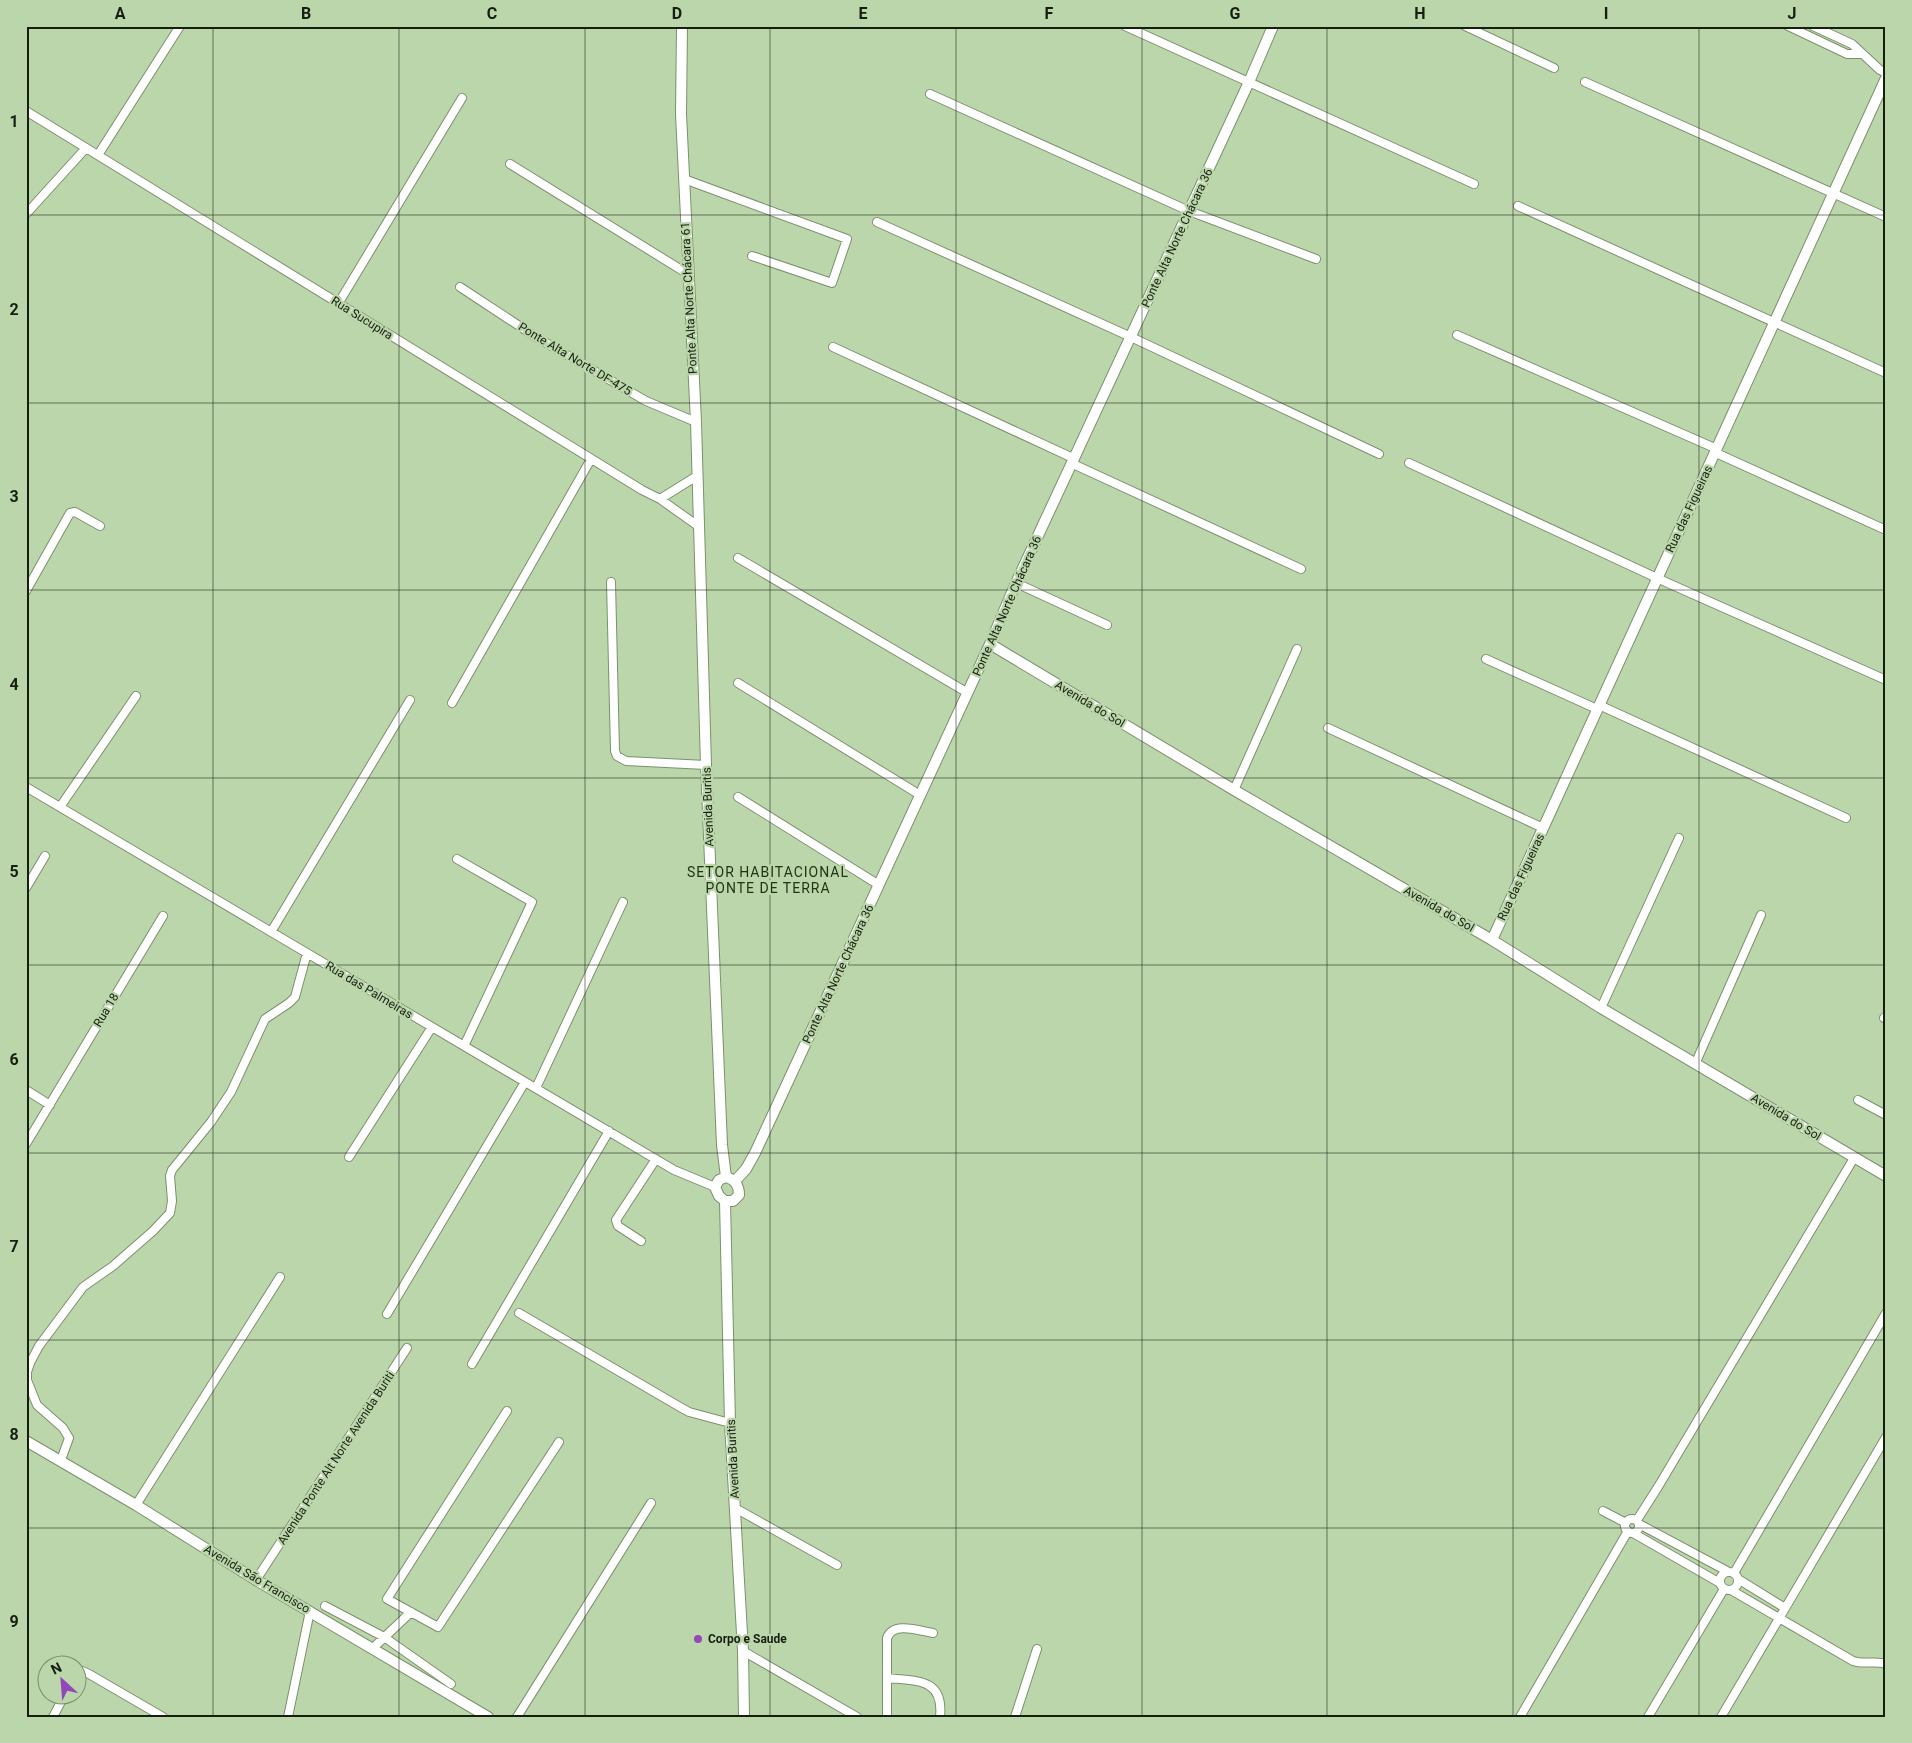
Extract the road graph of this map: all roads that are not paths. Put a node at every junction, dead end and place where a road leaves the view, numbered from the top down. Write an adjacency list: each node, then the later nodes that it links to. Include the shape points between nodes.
1 (180, 26): 18 (street)
2 (682, 26): 20 (street, Ponte Alta Norte Chácara 61, via 680,71)
3 (1125, 26): 12 (street)
4 (1273, 26): 12 (street, Ponte Alta Norte Chácara 36)
5 (1465, 26): 9 (street)
6 (1788, 26): 8 (street, via 1847,54)
7 (1813, 26): 8 (street, via 1852,44)
8 (1862, 54): 10 (street)
9 (1554, 68)
10 (1886, 73)
11 (1886, 78): 22 (street, Rua das Figueiras)
12 (1249, 82): 21 (street); 24 (street, Ponte Alta Norte Chácara 36)
13 (1585, 82): 22 (street)
14 (930, 94): 24 (street)
15 (462, 98): 32 (street)
16 (26, 111): 17 (street, Rua Sucupira)
17 (86, 148): 18 (street, Rua Sucupira); 25 (street)
18 (98, 155): 32 (street, Rua Sucupira)
19 (510, 164): 30 (street)
20 (684, 179): 28 (street, via 847,239 832,283); 30 (street, Ponte Alta Norte Chácara 61)
21 (1474, 184)
22 (1832, 193): 26 (street); 33 (street, Rua das Figueiras)
23 (1518, 206): 33 (street)
24 (1190, 211): 29 (street); 35 (street, Ponte Alta Norte Chácara 36)
25 (26, 214)
26 (1886, 217)
27 (877, 222): 35 (street)
28 (752, 256)
29 (1316, 259)
30 (688, 274): 38 (street, Ponte Alta Norte Chácara 61)
31 (460, 287): 38 (street, Ponte Alta Norte DF-475, via 536,337 646,401)
32 (338, 304): 41 (street, Rua Sucupira)
33 (1774, 323): 37 (street); 39 (street, Rua das Figueiras)
34 (1457, 335): 39 (street)
35 (1131, 337): 40 (street); 42 (street, Ponte Alta Norte Chácara 36)
36 (833, 347): 42 (street)
37 (1886, 373)
38 (696, 422): 44 (street, Ponte Alta Norte Chácara 61)
39 (1717, 451): 48 (street); 51 (street, Rua das Figueiras)
40 (1379, 454)
41 (591, 458): 45 (street, Rua Sucupira); 64 (street)
42 (1074, 461): 50 (street); 53 (street, Ponte Alta Norte Chácara 36)
43 (1409, 463): 51 (street)
44 (697, 476): 45 (street); 47 (street, Ponte Alta Norte Chácara 61)
45 (660, 499): 47 (street, Rua Sucupira)
46 (100, 526): 54 (street, via 75,512 70,513)
47 (698, 526): 67 (street, Avenida Buritis)
48 (1886, 530)
49 (738, 558): 61 (street)
50 (1301, 569)
51 (1657, 578): 59 (street); 65 (street, Rua das Figueiras)
52 (611, 582): 67 (street, via 617,756 626,761)
53 (1016, 583): 55 (street); 56 (street, Ponte Alta Norte Chácara 36)
54 (26, 590)
55 (1107, 626)
56 (990, 644): 61 (street, Ponte Alta Norte Chácara 36); 69 (street, Avenida do Sol)
57 (1296, 649): 69 (street)
58 (1486, 658): 65 (street)
59 (1886, 680)
60 (738, 682): 70 (street)
61 (968, 693): 70 (street, Ponte Alta Norte Chácara 36)
62 (136, 696): 72 (street)
63 (410, 700): 83 (street)
64 (452, 703)
65 (1598, 707): 73 (street); 74 (street, Rua das Figueiras)
66 (1328, 728): 74 (street)
67 (706, 765): 102 (street, Avenida Buritis, via 722,1145)
68 (26, 787): 72 (street, Rua das Palmeiras)
69 (1234, 790): 84 (street, Avenida do Sol)
70 (920, 795): 78 (street, Ponte Alta Norte Chácara 36)
71 (738, 797): 78 (street)
72 (60, 807): 83 (street, Rua das Palmeiras)
73 (1846, 818)
74 (1543, 828): 84 (street, Rua das Figueiras)
75 (1679, 838): 86 (street)
76 (45, 856): 79 (street)
77 (457, 860): 88 (street, via 532,902)
78 (879, 885): 102 (street, Ponte Alta Norte Chácara 36, via 755,1153 746,1169)
79 (26, 888)
80 (623, 902): 91 (street)
81 (1761, 915): 89 (street)
82 (163, 916): 94 (street, Rua 18)
83 (272, 932): 85 (street, Rua das Palmeiras)
84 (1492, 940): 86 (street, Avenida do Sol)
85 (307, 953): 87 (street, Rua das Palmeiras); 117 (street, via 295,997 265,1019 231,1092 172,1170 170,1213 113,1266 83,1287 34,1354 27,1372 31,1394 37,1405 63,1428 69,1438)
86 (1601, 1008): 89 (street, Avenida do Sol)
87 (432, 1027): 88 (street, Rua das Palmeiras); 98 (street)
88 (464, 1046): 90 (street, Rua das Palmeiras)
89 (1696, 1062): 99 (street, Avenida do Sol)
90 (525, 1082): 91 (street, Rua das Palmeiras); 109 (street)
91 (536, 1088): 96 (street, Rua das Palmeiras)
92 (26, 1090): 94 (street)
93 (1858, 1100): 95 (street)
94 (50, 1105): 97 (street, Rua 18)
95 (1886, 1115)
96 (609, 1131): 100 (street, Rua das Palmeiras); 111 (street)
97 (26, 1144)
98 (349, 1157)
99 (1854, 1158): 101 (street, Avenida do Sol); 122 (street)
100 (656, 1159): 103 (street, Rua das Palmeiras); 105 (street, via 616,1220 618,1226)
101 (1886, 1176)
102 (730, 1179): 103 (street, via 720,1180); 104 (street, via 739,1188 738,1195 733,1201)
103 (715, 1187): 104 (street)
104 (725, 1201): 113 (street, Avenida Buritis)
105 (641, 1241)
106 (280, 1277): 119 (street)
107 (519, 1313): 113 (street, via 689,1412)
108 (1886, 1313): 126 (street)
109 (387, 1314)
110 (407, 1348): 127 (street, Avenida Ponte Alt Norte Avenida Buriti)
111 (472, 1364)
112 (507, 1411): 134 (street, via 386,1599)
113 (730, 1423): 120 (street, Avenida Buritis)
114 (1886, 1437): 132 (street)
115 (26, 1441): 117 (street, Avenida São Francisco)
116 (559, 1442): 134 (street, via 438,1627)
117 (61, 1460): 119 (street, Avenida São Francisco)
118 (651, 1503): 148 (street)
119 (136, 1505): 127 (street, Avenida São Francisco)
120 (735, 1508): 125 (street); 140 (street, Avenida Buritis)
121 (1603, 1511): 123 (street)
122 (1638, 1522): 123 (street, via 1632,1518); 124 (street, via 1639,1528); 126 (street)
123 (1626, 1523): 124 (street)
124 (1631, 1532): 128 (street); 154 (street)
125 (837, 1565)
126 (1733, 1574): 128 (street, via 1721,1576); 128 (street, via 1737,1586); 129 (street)
127 (256, 1580): 133 (street, Avenida São Francisco)
128 (1725, 1587): 130 (street); 155 (street)
129 (1760, 1592): 130 (street); 132 (street)
130 (1754, 1602): 135 (street)
131 (325, 1606): 137 (street)
132 (1785, 1608): 135 (street)
133 (310, 1611): 138 (street, Avenida São Francisco); 146 (street)
134 (411, 1612): 137 (street)
135 (1780, 1617): 141 (street, via 1853,1661); 156 (street)
136 (933, 1633): 143 (street, via 899,1628 889,1633)
137 (384, 1637): 138 (street); 144 (street)
138 (373, 1648): 147 (street, Avenida São Francisco)
139 (1037, 1649): 153 (street)
140 (743, 1651): 149 (street, Avenida Buritis); 150 (street)
141 (1886, 1664)
142 (88, 1674): 145 (street)
143 (888, 1678): 151 (street); 152 (street, via 916,1681 932,1687 942,1704)
144 (451, 1684)
145 (163, 1717)
146 (288, 1717)
147 (488, 1717)
148 (517, 1717)
149 (744, 1717)
150 (858, 1717)
151 (887, 1717)
152 (940, 1717)
153 (1015, 1717)
154 (1520, 1717)
155 (1648, 1717)
156 (1721, 1717)

